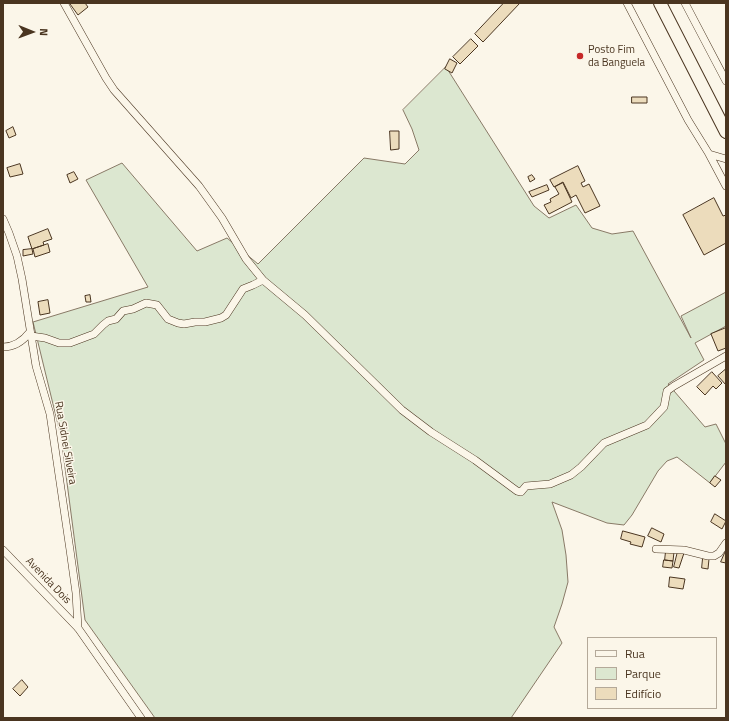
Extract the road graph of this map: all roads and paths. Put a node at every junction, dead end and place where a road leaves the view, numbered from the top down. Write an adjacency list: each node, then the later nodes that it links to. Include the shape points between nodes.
1 (64, 3): 11 (street, via 114,90 200,186 246,259)
2 (627, 3): 7 (street, via 688,120)
3 (660, 3): 6 (highway)
4 (685, 3): 5 (street)
5 (726, 81)
6 (726, 132)
7 (709, 154): 8 (street); 9 (street)
8 (726, 158)
9 (726, 186)
10 (3, 219): 12 (street, Rua Sidnei Silveira, via 17,256)
11 (263, 280): 12 (street, via 243,289 226,315 210,321 178,323 168,319 157,305 146,302 123,311 94,334 70,343 58,343); 14 (street, via 305,315 402,410 440,439 520,492 526,486 550,484 576,472 604,443 647,425 664,406 670,388)
12 (30, 334): 13 (street, via 17,344); 18 (street, Rua Sidnei Silveira, via 54,437 76,592)
13 (3, 347)
14 (726, 356)
15 (726, 543): 16 (street, via 714,556 684,550)
16 (656, 549)
17 (3, 550): 18 (street, Avenida Dois)
18 (78, 628): 19 (street, Avenida Dois)
19 (141, 718)

